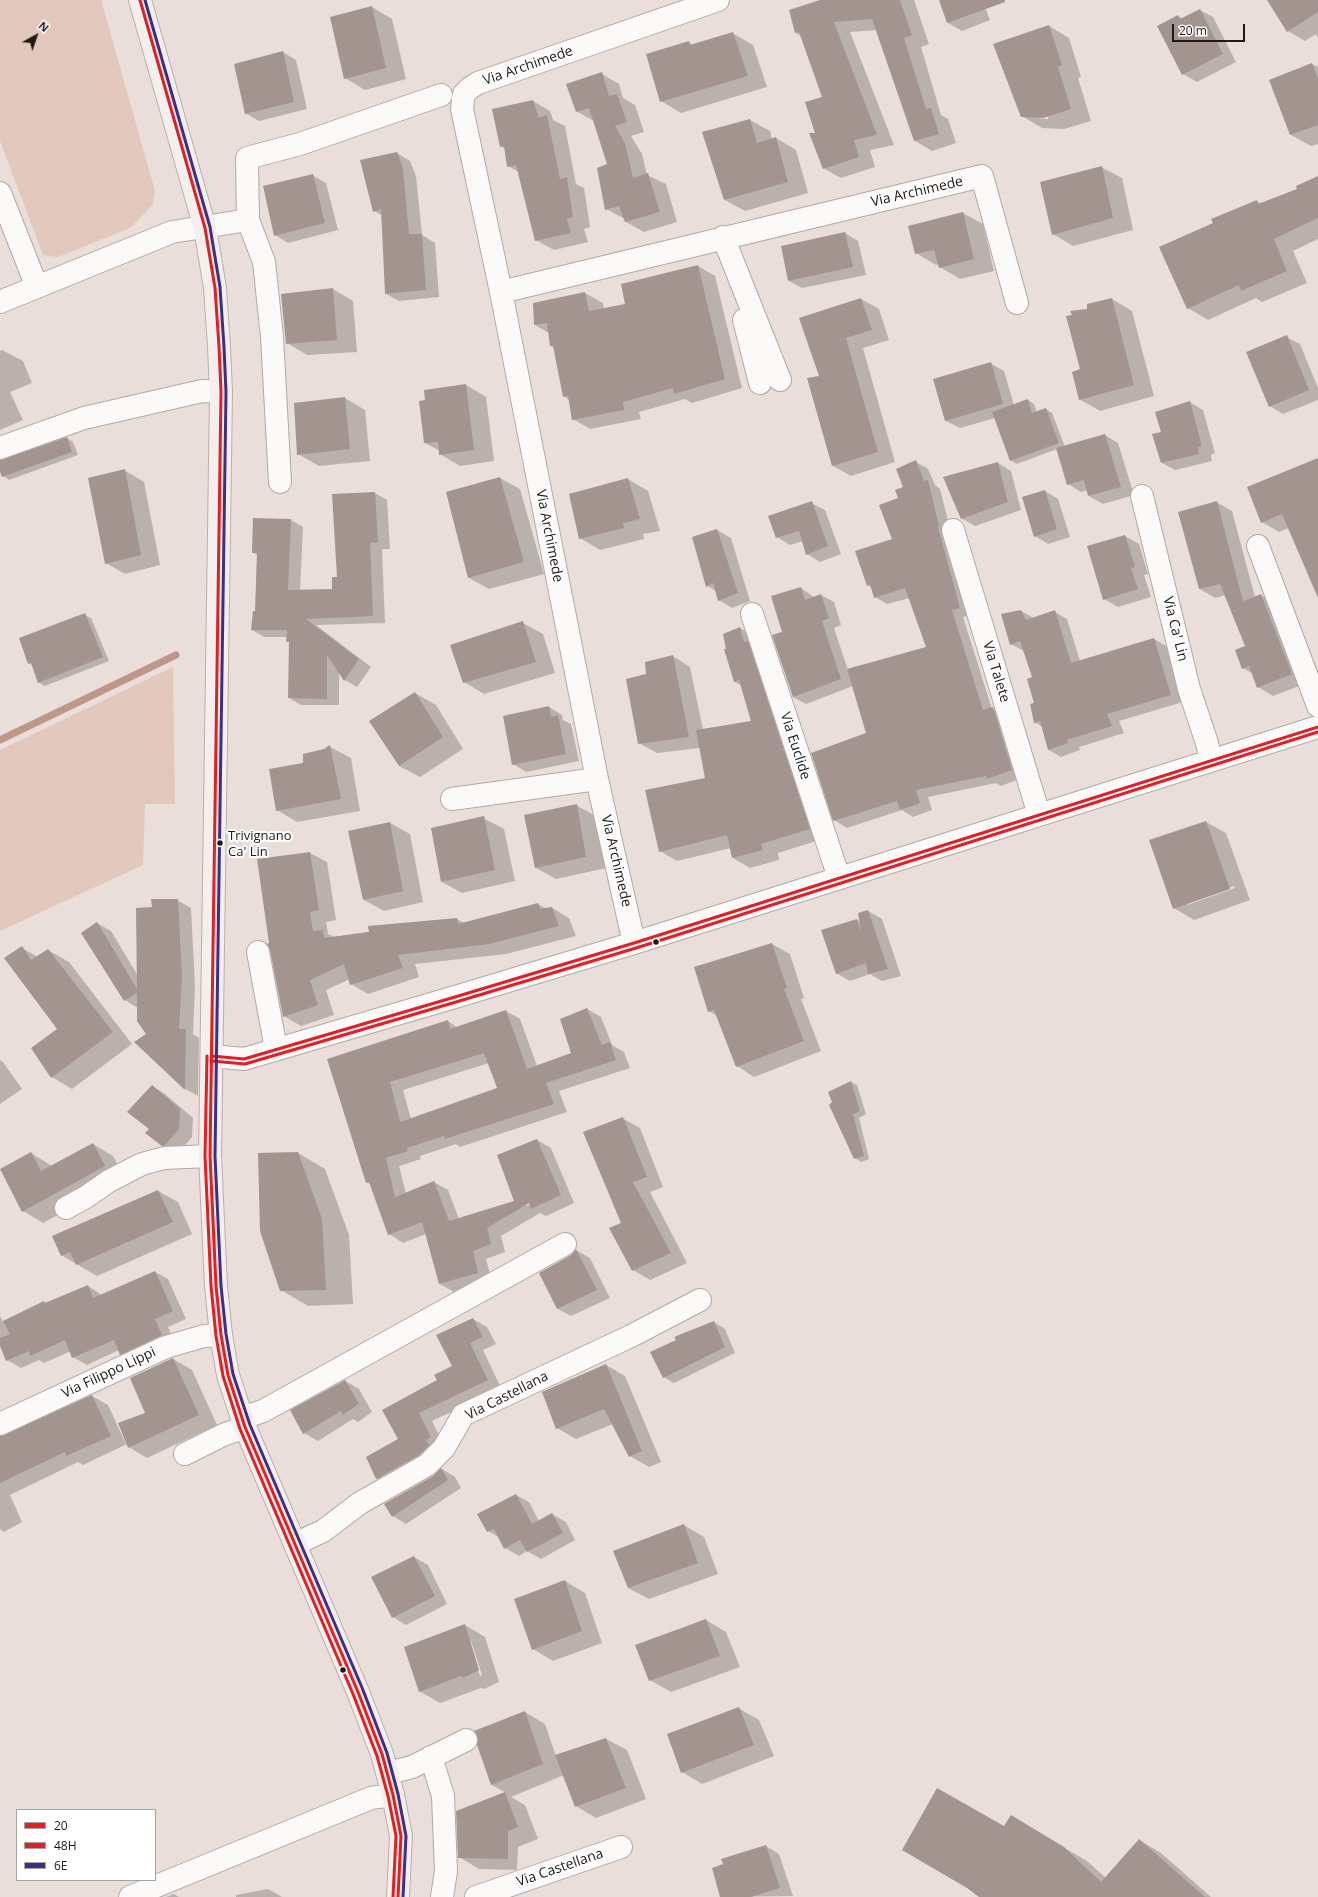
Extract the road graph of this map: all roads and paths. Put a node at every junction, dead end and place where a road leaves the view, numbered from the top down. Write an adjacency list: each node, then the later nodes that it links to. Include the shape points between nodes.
1 (140, 0): 6 (main road)
2 (718, 0): 9 (street, Via Archimede, via 478,83 464,94 462,109)
3 (441, 95): 5 (street, via 300,144 247,158)
4 (0, 193): 8 (street)
5 (248, 220): 6 (street); 15 (street, via 264,262 272,337)
6 (205, 228): 8 (street, via 172,232); 13 (main road, via 215,288)
7 (723, 237): 9 (street, Via Archimede); 11 (street, Via Archimede, via 982,176); 12 (street)
8 (37, 286): 10 (street)
9 (500, 292): 23 (street, Via Archimede)
10 (0, 302)
11 (1017, 303)
12 (770, 381)
13 (221, 392): 14 (street, via 202,391 84,418); 30 (main road)
14 (0, 448)
15 (280, 482)
16 (1142, 496): 22 (street, Via Ca' Lin, via 1187,681)
17 (953, 530): 25 (street, Via Talete)
18 (1258, 546): 20 (street)
19 (752, 614): 26 (street, Via Euclide)
20 (1318, 706)
21 (1318, 727): 22 (street)
22 (1211, 760): 25 (street)
23 (597, 779): 24 (street); 27 (street, Via Archimede)
24 (452, 799)
25 (1038, 815): 26 (street)
26 (839, 878): 27 (street)
27 (634, 943): 29 (street, via 336,1024)
28 (258, 952): 29 (street)
29 (276, 1049): 30 (street, via 244,1058)
30 (212, 1056): 31 (main road)
31 (210, 1156): 32 (street, via 164,1158 142,1164); 35 (main road)
32 (66, 1208)
33 (565, 1244): 36 (street)
34 (700, 1300): 39 (street, Via Castellana, via 631,1336 463,1415 444,1448 427,1465 360,1503 323,1531)
35 (221, 1335): 36 (main road, via 228,1375); 37 (street, Via Filippo Lippi, via 204,1336 166,1347)
36 (243, 1422): 38 (street); 39 (main road)
37 (0, 1424)
38 (185, 1454)
39 (295, 1544): 42 (main road, via 358,1692)
40 (466, 1740): 41 (street)
41 (431, 1757): 42 (street); 47 (street, via 443,1796 446,1871)
42 (388, 1773): 43 (main road)
43 (393, 1795): 45 (street, via 370,1798); 46 (main road, via 401,1836)
44 (620, 1847): 48 (street, Via Castellana)
45 (130, 1897)
46 (398, 1897)
47 (442, 1897)
48 (476, 1897)

